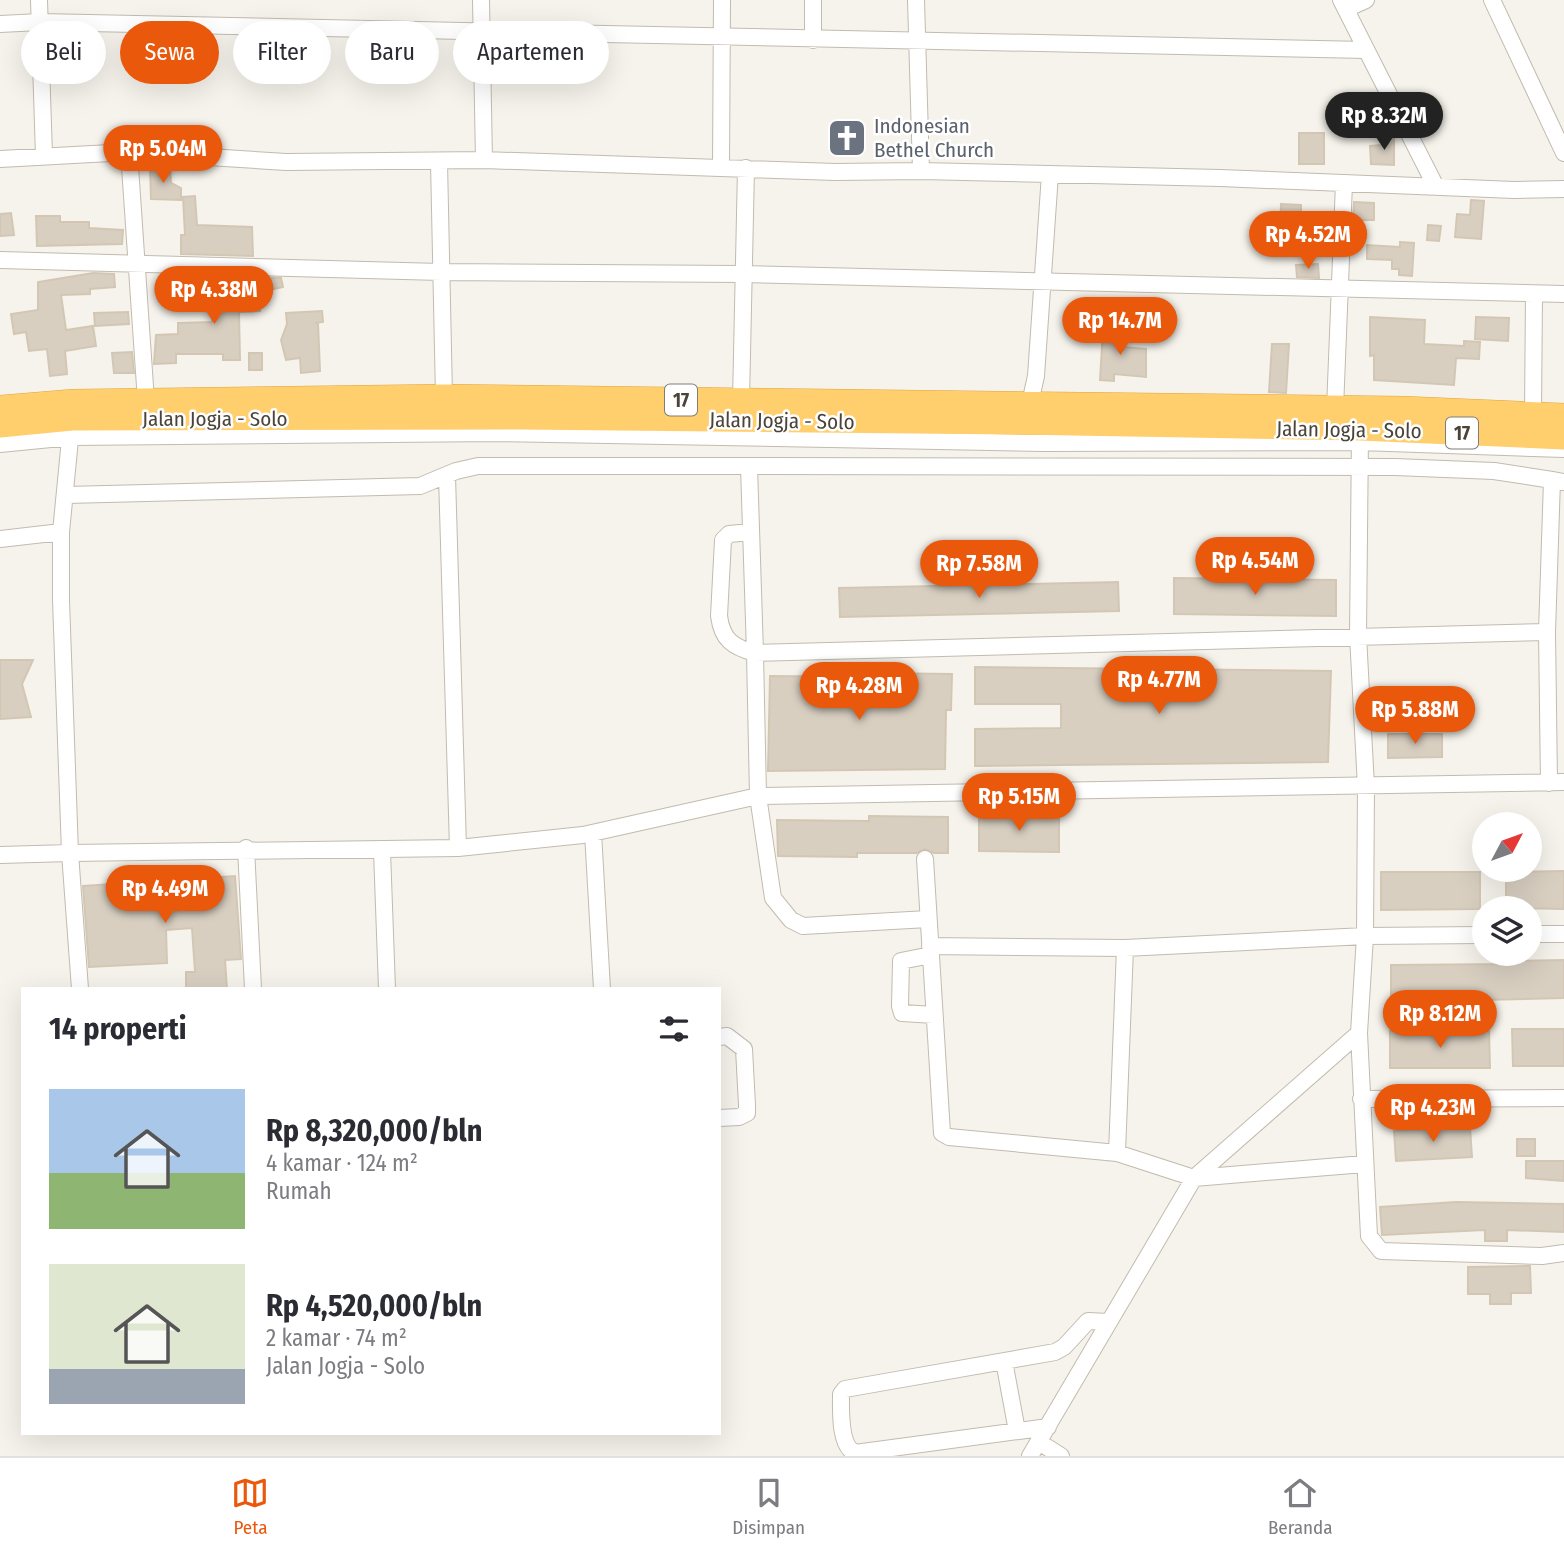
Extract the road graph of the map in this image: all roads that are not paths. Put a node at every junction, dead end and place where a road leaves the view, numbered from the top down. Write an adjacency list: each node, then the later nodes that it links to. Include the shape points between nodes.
1 (39, 0): 9 (street)
2 (481, 0): 10 (street)
3 (722, 0): 16 (street)
4 (813, 0): 17 (street)
5 (916, 0): 18 (street)
6 (1366, 0): 8 (street)
7 (1492, 0): 23 (street)
8 (1344, 5): 19 (street)
9 (40, 21)
10 (481, 21)
11 (21, 23): 13 (street)
12 (106, 23): 14 (street)
13 (0, 24)
14 (453, 29)
15 (609, 34): 16 (street)
16 (721, 38): 17 (street); 28 (street)
17 (813, 40): 18 (street)
18 (916, 42): 19 (street); 30 (street)
19 (1366, 50): 33 (street)
20 (42, 84): 24 (street)
21 (482, 84): 26 (street)
22 (129, 152): 24 (street); 27 (street, via 286,162); 36 (street)
23 (1564, 153)
24 (44, 156): 25 (street)
25 (0, 159)
26 (484, 160): 27 (street); 28 (street)
27 (439, 162): 37 (street)
28 (721, 166): 29 (street)
29 (746, 168): 30 (street); 38 (street)
30 (922, 171): 31 (street)
31 (1050, 174): 32 (street); 39 (street)
32 (1344, 183): 33 (street); 40 (street)
33 (1434, 185): 34 (street)
34 (1564, 189)
35 (0, 260): 36 (street)
36 (135, 265): 37 (street); 44 (street)
37 (441, 272): 38 (street); 43 (street)
38 (742, 274): 39 (street); 45 (street)
39 (1042, 281): 40 (street); 46 (street)
40 (1341, 287): 42 (street); 48 (street)
41 (1564, 294): 42 (street)
42 (1534, 295): 49 (street)
43 (444, 396): 44 (highway, Jalan Jogja - Solo / 17); 45 (highway, Jalan Jogja - Solo / 17)
44 (146, 401): 51 (highway, Jalan Jogja - Solo / 17)
45 (741, 401): 46 (highway, Jalan Jogja - Solo / 17)
46 (1030, 403): 48 (highway, Jalan Jogja - Solo / 17)
47 (0, 407): 51 (highway, Jalan Jogja - Solo / 17)
48 (1335, 409): 53 (highway, Jalan Jogja - Solo / 17)
49 (1533, 412): 50 (highway, Jalan Jogja - Solo / 17); 53 (highway, Jalan Jogja - Solo / 17)
50 (1564, 415)
51 (72, 419): 52 (highway, Jalan Jogja - Solo / 17); 53 (highway, Jalan Jogja - Solo / 17, via 1301,435); 55 (street); 61 (street)
52 (0, 426)
53 (1361, 426): 54 (highway, Jalan Jogja - Solo / 17); 56 (street); 58 (street)
54 (1564, 438)
55 (0, 444)
56 (1564, 449)
57 (749, 466): 58 (street); 59 (street, via 478,466); 63 (street)
58 (1358, 469): 60 (street, via 1494,471); 66 (street)
59 (447, 475): 61 (street, via 421,486); 74 (street)
60 (1558, 481): 65 (street)
61 (66, 495): 62 (street)
62 (61, 532): 64 (street); 76 (street)
63 (751, 533): 67 (street); 67 (street, via 729,534 723,540 719,615 728,642)
64 (0, 539)
65 (1547, 632): 66 (street); 68 (street)
66 (1358, 635): 67 (street); 70 (street)
67 (755, 653): 71 (street)
68 (1557, 669): 69 (street)
69 (1556, 783): 70 (street)
70 (1366, 787): 71 (street); 83 (street)
71 (758, 796): 72 (street); 79 (street, via 774,898 791,920 803,926)
72 (593, 833): 74 (street); 89 (street)
73 (246, 848): 75 (street); 76 (street); 87 (street)
74 (458, 848): 75 (street)
75 (382, 851): 88 (street)
76 (70, 853): 77 (street); 86 (street)
77 (0, 855)
78 (925, 859): 79 (street)
79 (928, 919): 85 (street)
80 (1542, 934): 81 (street)
81 (1564, 934)
82 (1472, 935): 83 (street)
83 (1365, 936): 84 (street); 91 (street)
84 (1125, 947): 85 (street); 96 (street)
85 (930, 951): 90 (street); 90 (street, via 901,961 900,1006 902,1013 910,1015)
86 (80, 987)
87 (253, 987)
88 (387, 987)
89 (602, 987)
90 (934, 1014): 96 (street, via 945,1136)
91 (1359, 1033): 94 (street); 98 (street)
92 (721, 1037): 95 (street, via 744,1049 747,1113)
93 (1564, 1098): 94 (street)
94 (1361, 1099): 97 (street)
95 (721, 1118)
96 (1117, 1153): 98 (street)
97 (1364, 1164): 98 (street); 99 (street, via 1369,1236 1381,1251)
98 (1194, 1178): 100 (street)
99 (1564, 1253)
100 (1109, 1322): 101 (street, via 1088,1321 1060,1350); 102 (street)
101 (1004, 1361): 103 (street); 103 (street, via 845,1388 841,1402 845,1439 855,1453)
102 (1048, 1427): 103 (street); 104 (street)
103 (1017, 1431)
104 (1039, 1441): 105 (street); 106 (street)
105 (1030, 1456)
106 (1061, 1456)

